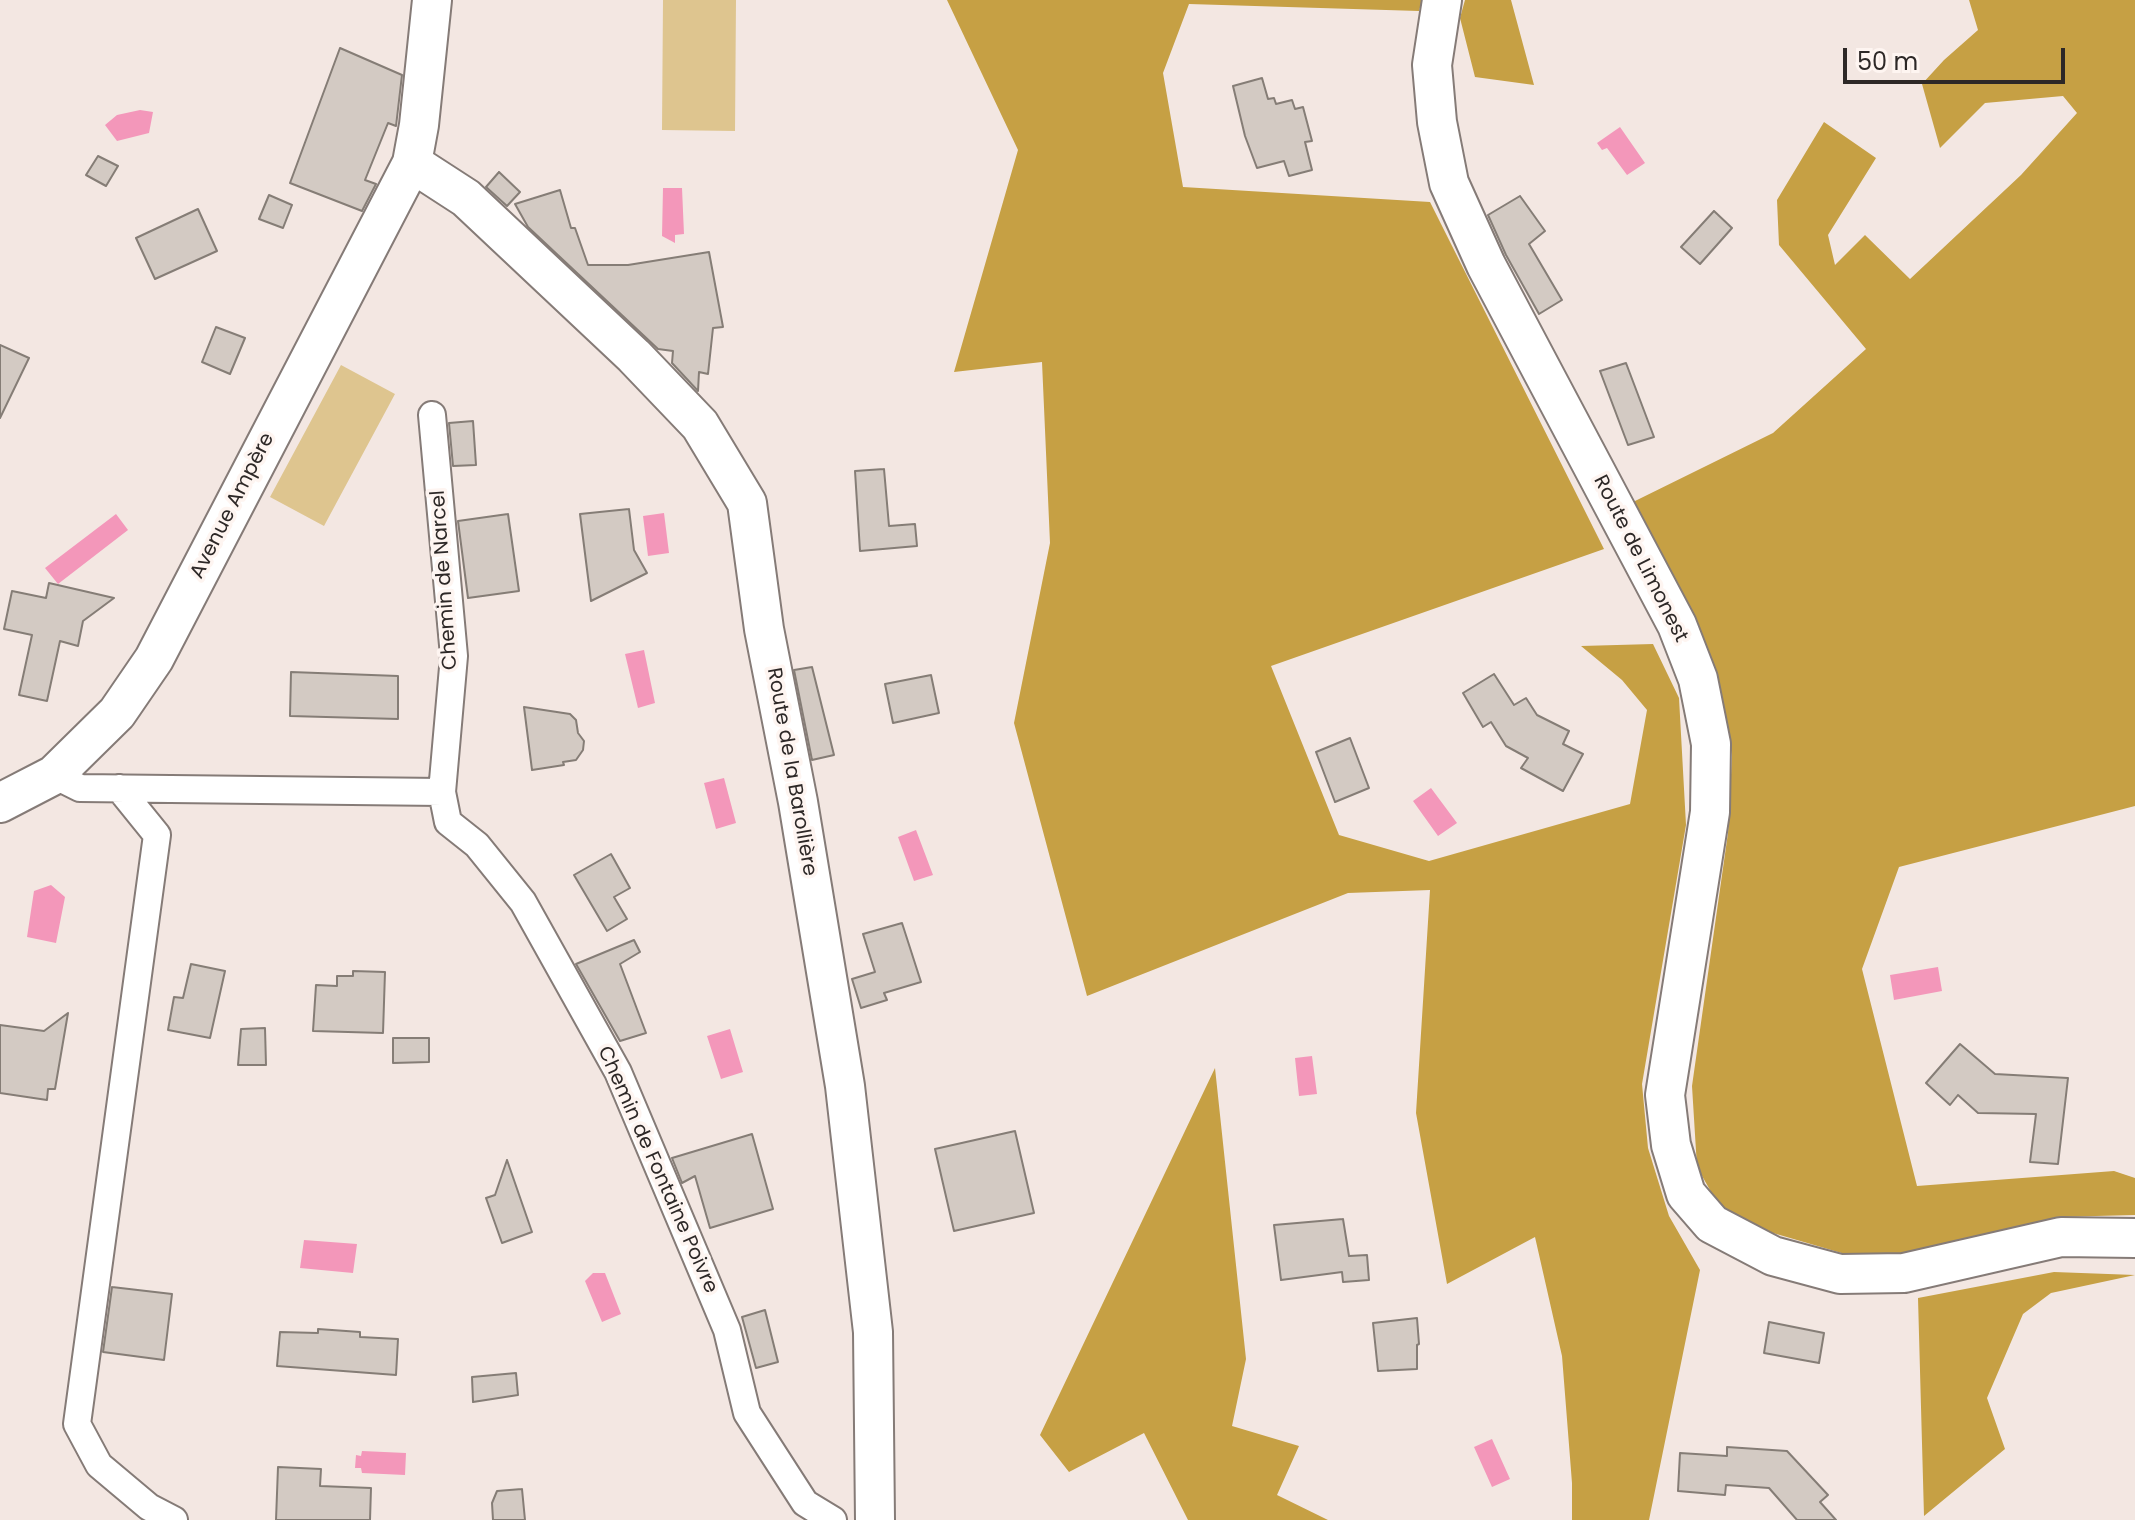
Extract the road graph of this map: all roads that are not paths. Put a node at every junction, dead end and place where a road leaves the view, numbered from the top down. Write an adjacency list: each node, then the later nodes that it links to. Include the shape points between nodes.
1 (432, 0): 3 (street, Avenue Ampère)
2 (1442, 0): 9 (street, Route de Limonest, via 1432,65 1449,183 1486,265 1677,625 1698,679 1711,744 1710,812 1665,1095 1671,1145 1686,1194 1712,1224 1773,1256 1840,1274 1904,1273 2061,1237)
3 (412, 163): 5 (street, Avenue Ampère, via 154,659 117,713); 12 (street, Route de la Barollière, via 466,198 634,356 700,425 747,503 764,629 845,1086 873,1332)
4 (432, 415): 7 (street, Chemin de Narcel, via 454,656)
5 (54, 775): 6 (street, via 80,788); 8 (street, Avenue Ampère)
6 (119, 788): 7 (street); 10 (street, via 157,835 77,1424 99,1465 149,1507)
7 (442, 792): 11 (street, Chemin de Fontaine Poivre, via 448,822 477,845 523,902 618,1072 727,1330 747,1413 805,1503)
8 (0, 803)
9 (2135, 1238)
10 (174, 1520)
11 (833, 1520)
12 (875, 1520)

